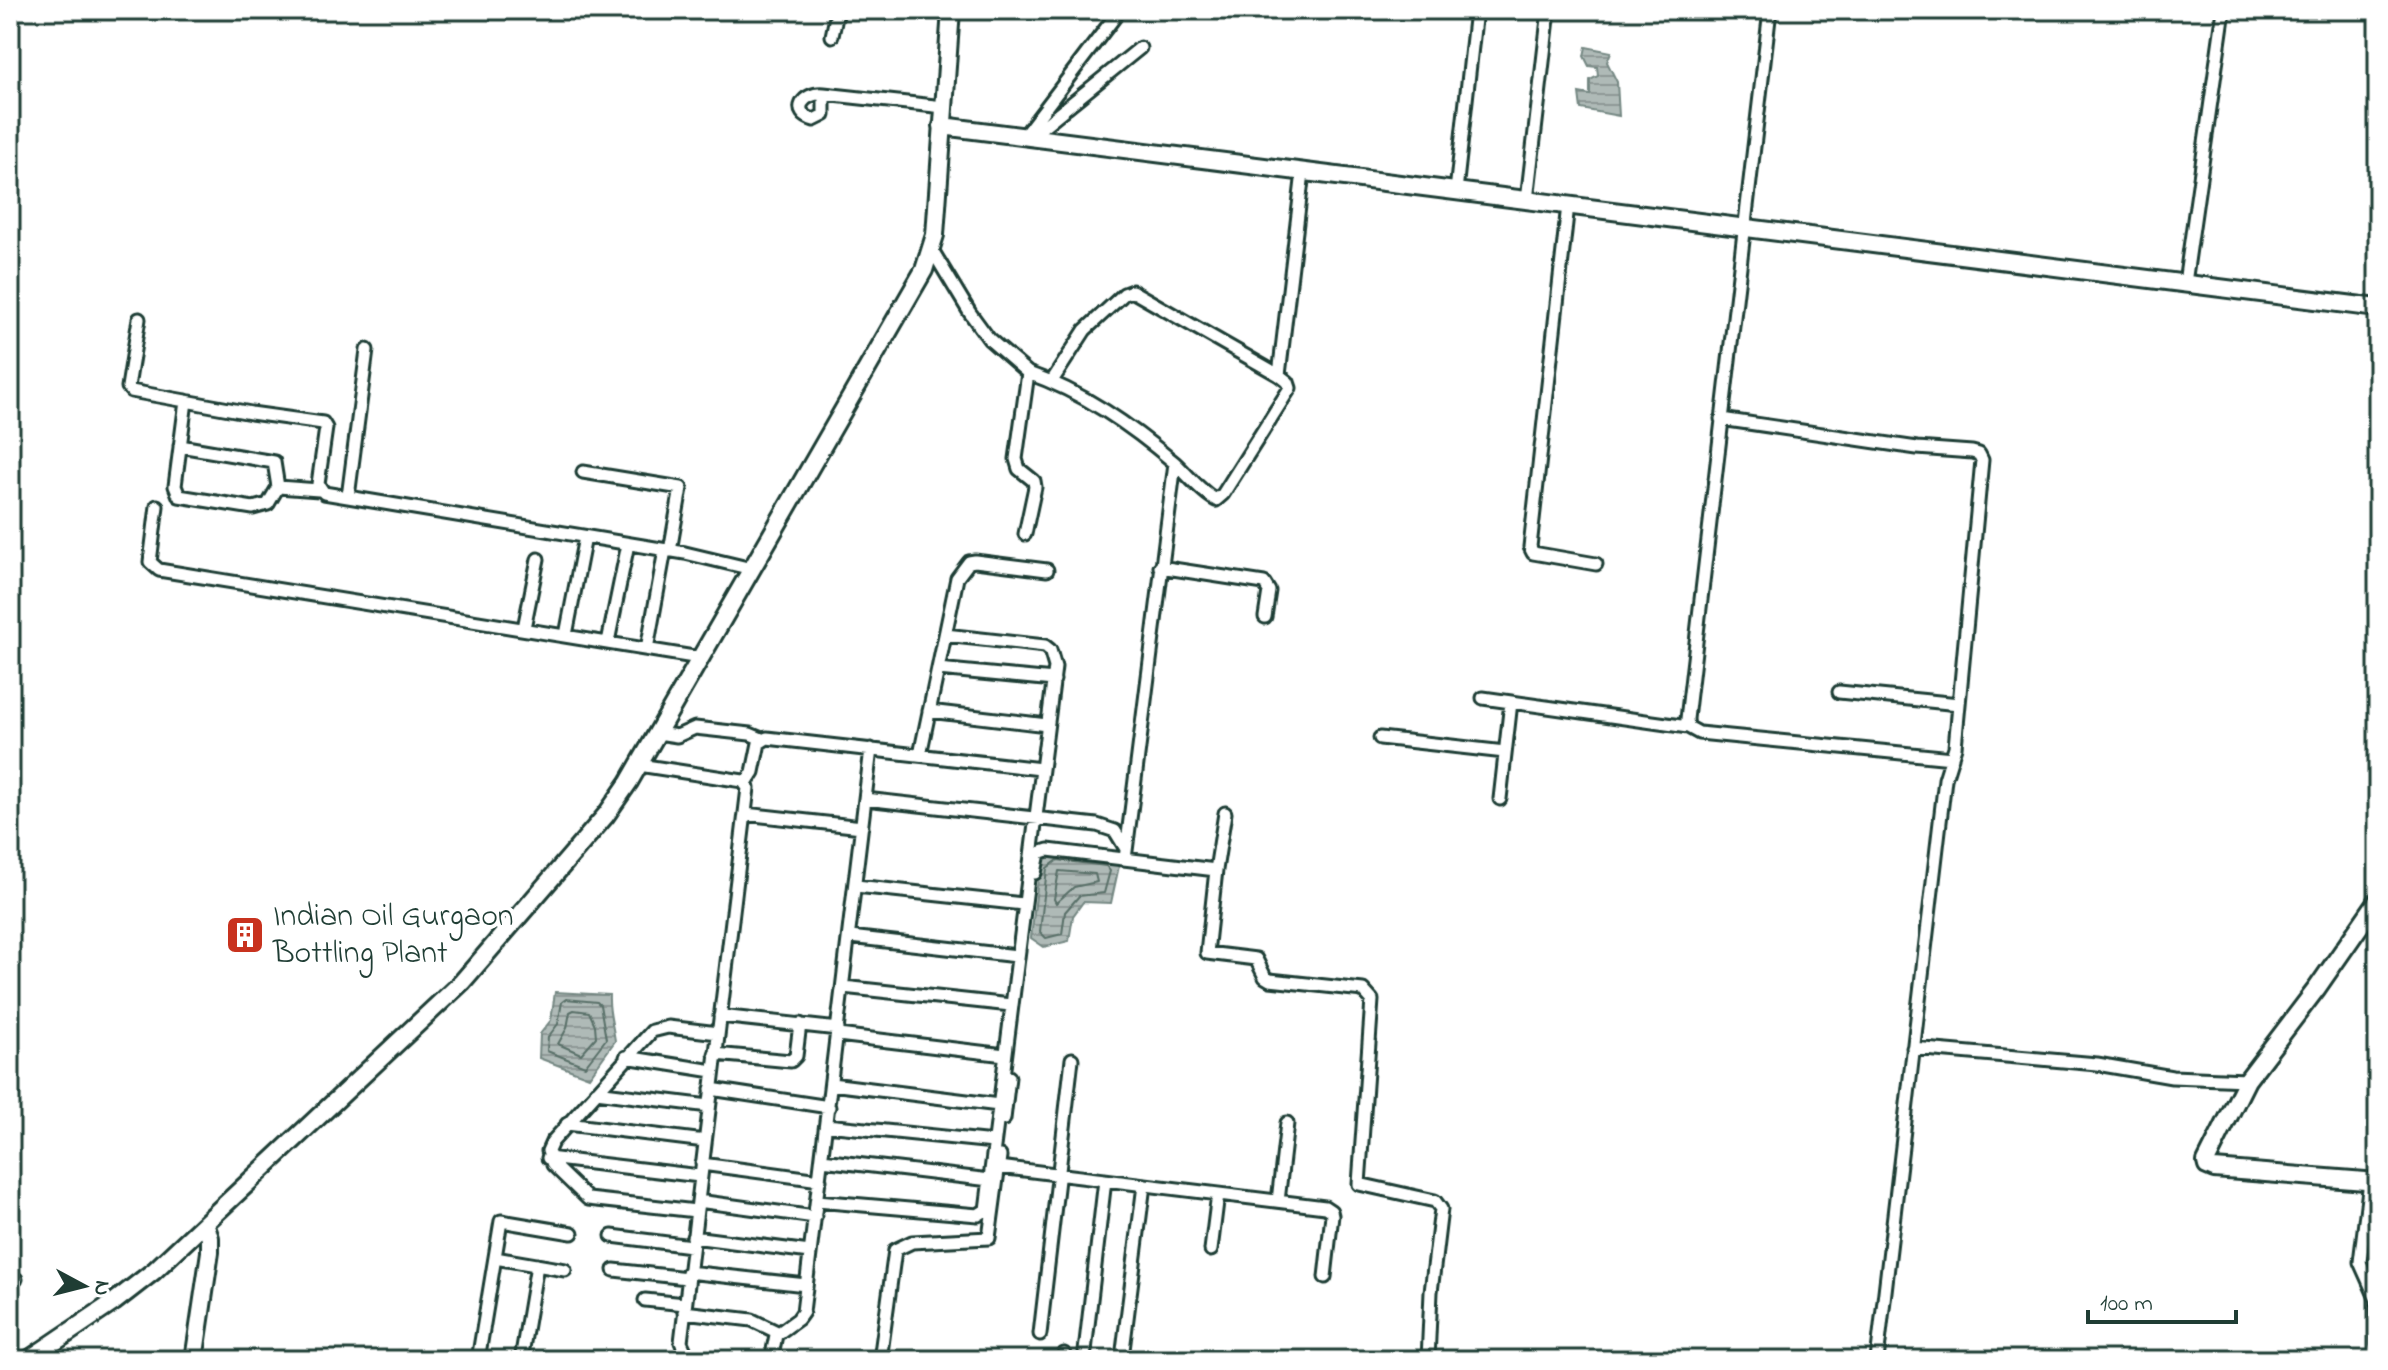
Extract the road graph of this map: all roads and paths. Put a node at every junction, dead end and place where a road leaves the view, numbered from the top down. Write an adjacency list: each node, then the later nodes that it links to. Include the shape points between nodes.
1 (840, 10): 8 (street)
2 (951, 10): 11 (street)
3 (1120, 10): 13 (street)
4 (1476, 10): 15 (street)
5 (1549, 10): 16 (street)
6 (1770, 10): 18 (street)
7 (2224, 10): 20 (street)
8 (832, 36)
9 (1140, 48): 13 (street)
10 (824, 94): 11 (street)
11 (944, 107): 12 (street)
12 (942, 126): 13 (street); 19 (street)
13 (1027, 137): 14 (street)
14 (1303, 172): 15 (street); 25 (street)
15 (1456, 191): 16 (street)
16 (1527, 200): 17 (street)
17 (1568, 205): 18 (street); 41 (street, via 1530,547 1533,553)
18 (1745, 228): 20 (street); 28 (street)
19 (932, 250): 24 (street, via 989,339); 43 (street, via 915,289)
20 (2185, 283): 21 (street)
21 (2378, 308)
22 (139, 319): 27 (street, via 129,389)
23 (367, 350): 34 (street)
24 (1028, 373): 26 (street); 36 (street, via 1016,459 1035,487)
25 (1279, 375): 26 (street, via 1132,291 1085,330); 30 (street, via 1288,382 1288,394 1220,499 1212,499)
26 (1052, 381): 30 (street, via 1102,407)
27 (186, 401): 29 (street); 33 (street, via 325,424)
28 (1721, 419): 57 (street, via 1979,454 1983,467); 60 (street)
29 (180, 446): 32 (street, via 274,462); 32 (street, via 175,490 183,498 261,508)
30 (1175, 463): 42 (street)
31 (583, 472): 39 (street, via 679,486)
32 (278, 487): 33 (street)
33 (319, 490): 34 (street)
34 (348, 497): 37 (street)
35 (157, 506): 46 (street, via 150,562 159,570)
36 (1025, 534)
37 (585, 537): 38 (street); 47 (street)
38 (628, 544): 39 (street); 49 (street)
39 (668, 550): 43 (street); 50 (street)
40 (538, 559): 46 (street)
41 (1596, 564)
42 (1160, 567): 45 (street, via 1264,583 1269,591); 77 (street)
43 (752, 569): 51 (street)
44 (1047, 570): 48 (street, via 969,562 957,578)
45 (1265, 617)
46 (524, 628): 47 (street)
47 (566, 635): 49 (street)
48 (945, 635): 52 (street); 53 (street, via 1045,646 1053,657)
49 (608, 642): 50 (street)
50 (647, 649): 51 (street)
51 (700, 658): 61 (street)
52 (938, 669): 53 (street); 58 (street)
53 (1054, 680): 59 (street)
54 (1839, 692): 57 (street)
55 (1483, 698): 56 (street)
56 (1511, 702): 60 (street); 65 (street)
57 (1959, 704): 67 (street)
58 (929, 711): 59 (street); 66 (street)
59 (1047, 725): 69 (street)
60 (1688, 727): 67 (street, via 1699,733)
61 (658, 733): 63 (street, via 677,736 695,728); 68 (street)
62 (1380, 738): 65 (street)
63 (762, 739): 64 (street); 70 (street)
64 (871, 749): 66 (street); 71 (street)
65 (1505, 752): 72 (street)
66 (920, 755): 69 (street)
67 (1952, 758): 90 (street, via 1945,779)
68 (639, 765): 70 (street); 123 (street, via 606,815 462,982)
69 (1041, 769): 75 (street)
70 (746, 783): 74 (street)
71 (865, 799): 75 (street); 76 (street)
72 (1500, 799)
73 (1225, 813): 78 (street)
74 (745, 814): 76 (street); 86 (street)
75 (1034, 818): 77 (street, via 1109,828); 81 (street)
76 (862, 827): 79 (street)
77 (1126, 854): 78 (street); 110 (street, via 1039,853)
78 (1216, 870): 150 (street, via 1209,955 1256,959 1270,980 1363,990 1372,1000 1359,1184 1435,1201 1441,1209)
79 (856, 886): 81 (street); 82 (street)
80 (2378, 900): 96 (street)
81 (1023, 904): 83 (street)
82 (850, 937): 83 (street); 84 (street)
83 (1017, 956): 85 (street)
84 (843, 987): 85 (street); 88 (street)
85 (1011, 1005): 92 (street)
86 (720, 1016): 87 (street); 89 (street)
87 (800, 1024): 88 (street); 91 (street, via 791,1061)
88 (838, 1032): 92 (street); 97 (street)
89 (718, 1033): 91 (street); 93 (street, via 656,1028)
90 (1913, 1048): 96 (street, via 2097,1064 2172,1077); 151 (street)
91 (715, 1054): 95 (street)
92 (1005, 1055): 100 (street)
93 (626, 1057): 95 (street); 99 (street)
94 (1072, 1059): 112 (street)
95 (713, 1071): 98 (street)
96 (2247, 1080): 116 (street, via 2207,1166)
97 (831, 1084): 100 (street); 102 (street)
98 (711, 1089): 101 (street); 102 (street)
99 (596, 1092): 101 (street); 104 (street)
100 (999, 1105): 107 (street)
101 (709, 1106): 106 (street)
102 (829, 1107): 105 (street)
103 (1287, 1123): 120 (street)
104 (567, 1124): 106 (street); 108 (street, via 552,1142)
105 (826, 1125): 107 (street); 109 (street)
106 (705, 1141): 111 (street)
107 (994, 1142): 114 (street)
108 (548, 1158): 111 (street); 121 (street, via 588,1199)
109 (822, 1160): 113 (street); 114 (street)
110 (999, 1167): 112 (street); 149 (street, via 989,1238 912,1242 895,1250)
111 (701, 1170): 113 (street); 121 (street)
112 (1058, 1174): 115 (street); 139 (street)
113 (820, 1180): 119 (street)
114 (990, 1180): 119 (street, via 986,1210 978,1215)
115 (1105, 1180): 117 (street); 142 (street)
116 (2374, 1181): 140 (street, via 2360,1262 2377,1300)
117 (1144, 1185): 118 (street); 141 (street)
118 (1218, 1194): 120 (street); 127 (street)
119 (817, 1201): 122 (street)
120 (1278, 1201): 134 (street, via 1331,1211)
121 (697, 1206): 122 (street); 126 (street)
122 (815, 1217): 128 (street)
123 (205, 1224): 143 (street, via 134,1288); 144 (street, via 210,1252)
124 (572, 1233): 129 (street, via 501,1221)
125 (612, 1236): 126 (street)
126 (692, 1241): 128 (street); 133 (street)
127 (1211, 1250)
128 (810, 1252): 135 (street)
129 (495, 1258): 130 (street); 145 (street)
130 (537, 1265): 131 (street); 146 (street)
131 (565, 1270)
132 (614, 1270): 133 (street)
133 (688, 1275): 135 (street); 137 (street)
134 (1325, 1277)
135 (806, 1285): 138 (street, via 801,1316)
136 (645, 1300): 137 (street)
137 (684, 1308): 138 (street, via 752,1320); 147 (street, via 681,1342 686,1353)
138 (779, 1333): 148 (street)
139 (1040, 1334)
140 (2378, 1345)
141 (1123, 1350)
142 (1085, 1351)
143 (28, 1360)
144 (194, 1360)
145 (478, 1360)
146 (521, 1360)
147 (734, 1360)
148 (771, 1360)
149 (880, 1360)
150 (1428, 1360)
151 (1877, 1360)

